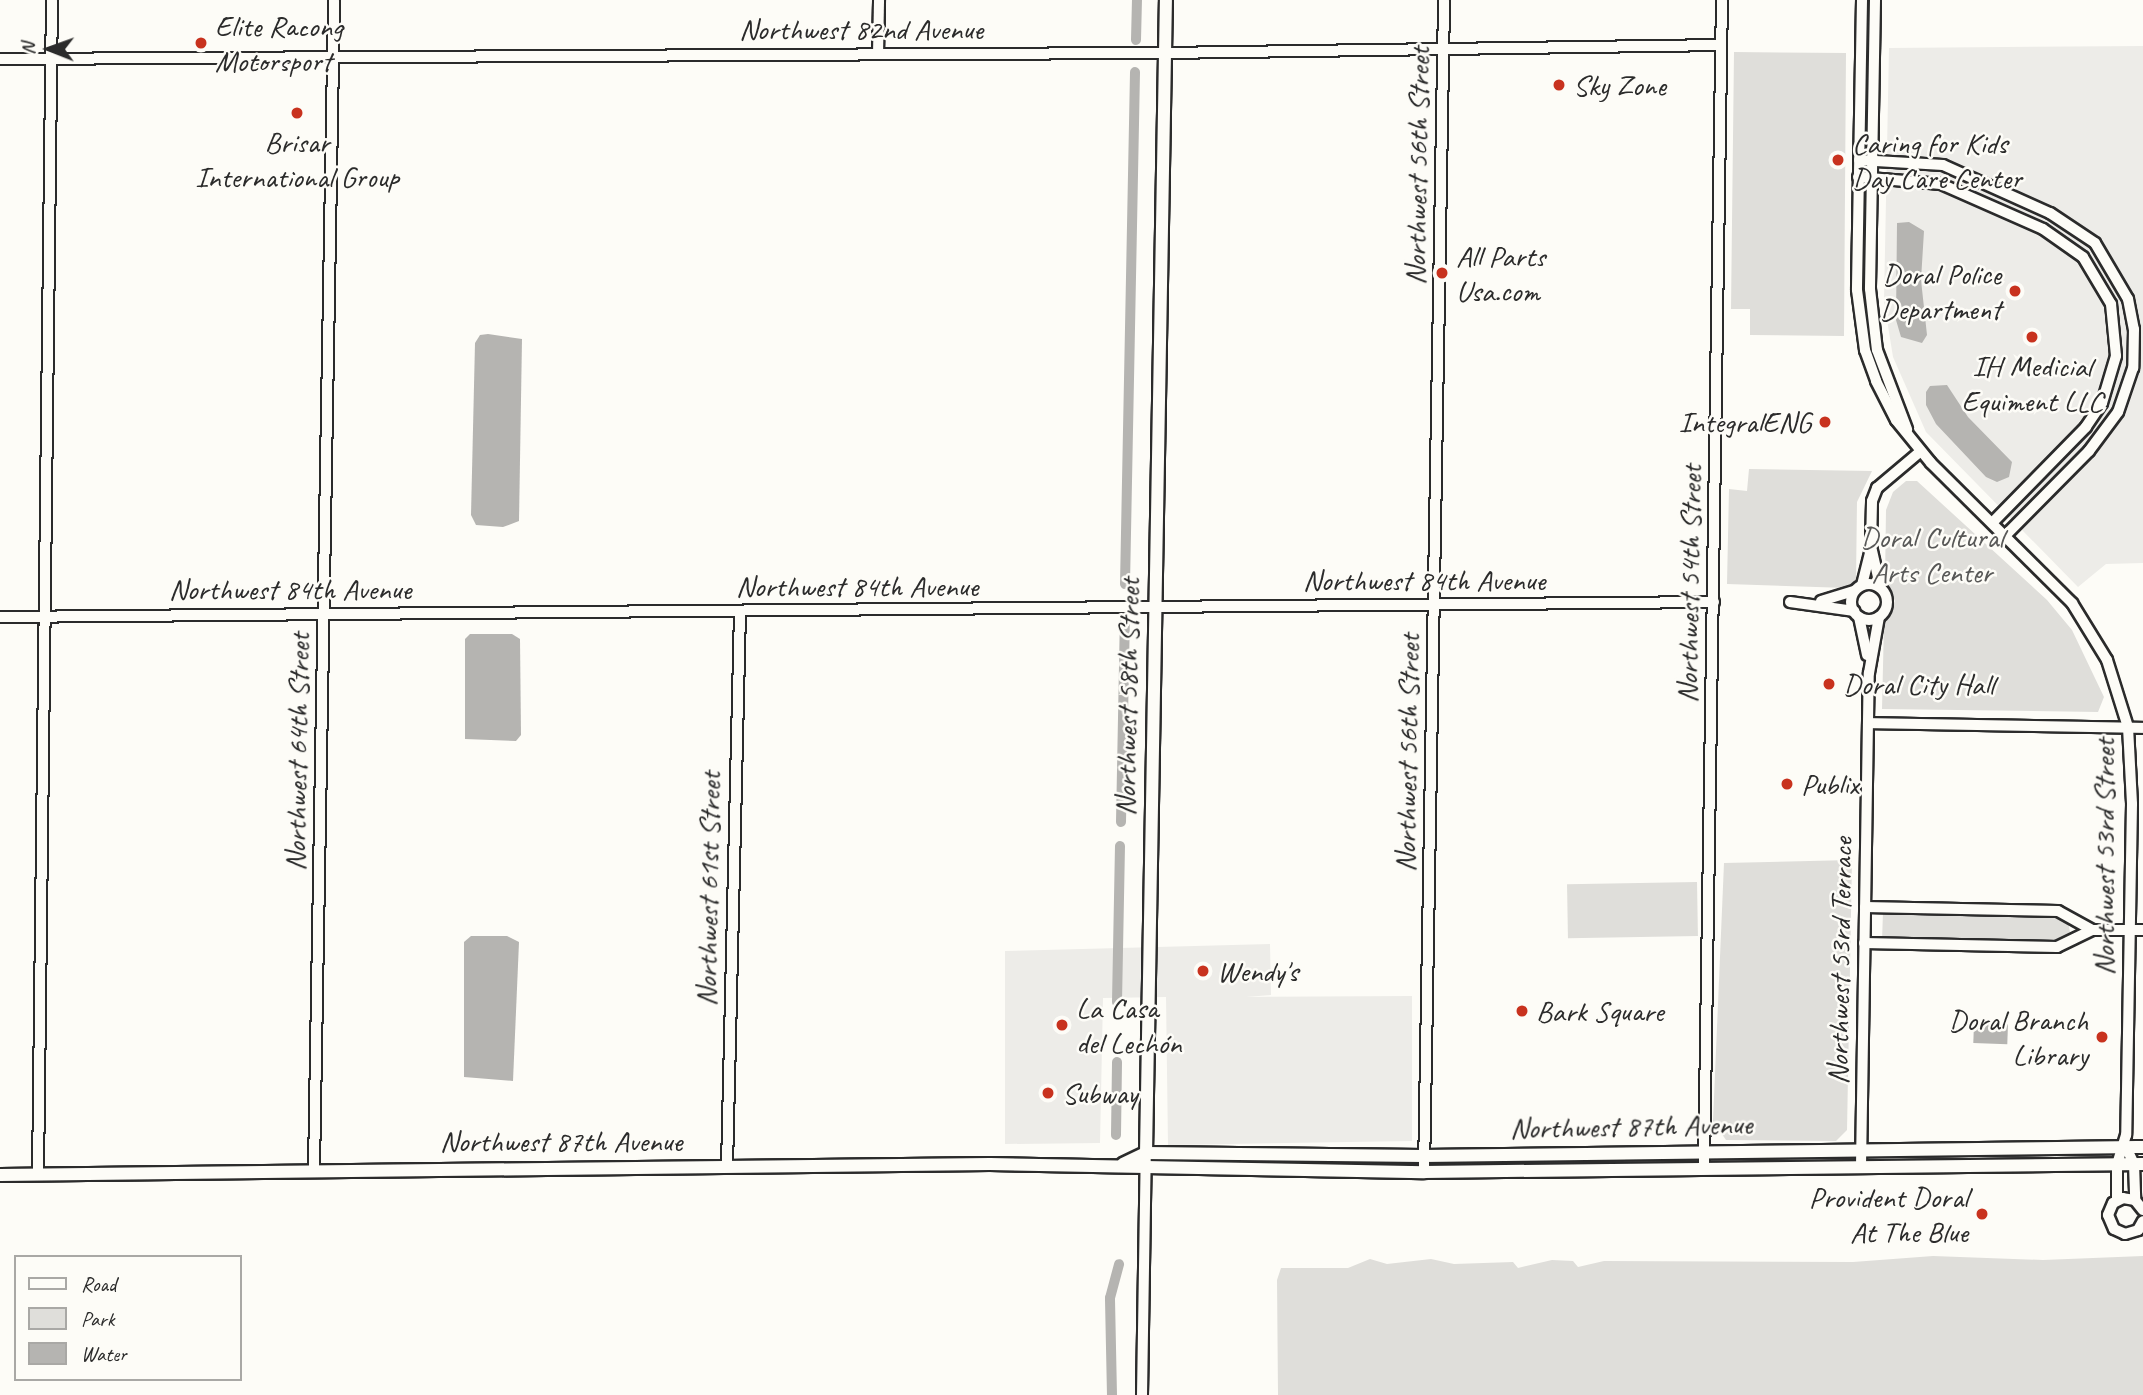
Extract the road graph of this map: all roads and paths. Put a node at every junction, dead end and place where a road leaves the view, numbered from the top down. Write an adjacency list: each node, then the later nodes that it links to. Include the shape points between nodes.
1 (52, 0): 13 (street)
2 (334, 0): 14 (street, Northwest 64th Street)
3 (879, 0): 12 (street)
4 (1166, 0): 11 (main road, Northwest 58th Street)
5 (1444, 0): 10 (street, Northwest 56th Street)
6 (1722, 0): 9 (street, Northwest 54th Street)
7 (1862, 0): 16 (street, Northwest 53rd Street)
8 (1875, 0): 17 (street, Northwest 53rd Street)
9 (1721, 45): 10 (street, Northwest 82nd Avenue); 31 (street, Northwest 54th Street)
10 (1444, 49): 11 (street, Northwest 82nd Avenue); 34 (street, Northwest 56th Street)
11 (1164, 53): 12 (street, Northwest 82nd Avenue); 35 (main road, Northwest 58th Street)
12 (878, 54): 14 (street, Northwest 82nd Avenue)
13 (51, 59): 14 (street, Northwest 82nd Avenue); 15 (street, Northwest 82nd Avenue); 41 (street)
14 (333, 59): 37 (street, Northwest 64th Street)
15 (0, 60)
16 (1859, 160): 17 (street); 18 (street, Northwest 53rd Street)
17 (1872, 160): 19 (street, Northwest 53rd Street); 20 (street, via 1926,162)
18 (1858, 177): 19 (street); 22 (street, Northwest 53rd Street, via 1857,290)
19 (1872, 177): 21 (street, via 1926,180); 23 (street, Northwest 53rd Street, via 1870,289)
20 (1973, 179): 21 (street); 27 (street, via 2050,213 2095,243 2120,281 2134,329 2130,383 2118,412 2089,451)
21 (1966, 194): 26 (street, via 2068,245 2093,270 2115,320 2112,377 2092,420)
22 (1865, 350): 23 (street); 24 (street, Northwest 53rd Street, via 1883,398)
23 (1880, 360): 24 (street, Northwest 53rd Street)
24 (1910, 436): 25 (street, Northwest 53rd Street)
25 (1921, 451): 26 (street, Northwest 53rd Street); 28 (street, via 1877,488 1871,511)
26 (1992, 523): 27 (street, Northwest 53rd Street)
27 (2005, 536): 44 (street, Northwest 53rd Street, via 2072,603 2094,634 2112,672)
28 (1871, 545): 29 (street); 30 (street)
29 (1880, 586): 30 (street); 40 (street, Northwest 53rd Terrace, via 1888,601)
30 (1858, 588): 33 (street); 38 (street, Northwest 53rd Terrace)
31 (1714, 602): 34 (street, Northwest 84th Avenue); 56 (street, Northwest 54th Street)
32 (1790, 602): 33 (street)
33 (1814, 602): 38 (street)
34 (1434, 605): 35 (street, Northwest 84th Avenue); 58 (street, Northwest 56th Street)
35 (1154, 607): 36 (street, Northwest 84th Avenue); 57 (main road, Northwest 58th Street)
36 (740, 612): 37 (street, Northwest 84th Avenue); 63 (street, Northwest 61st Street)
37 (324, 613): 41 (street, Northwest 84th Avenue); 65 (street, Northwest 64th Street)
38 (1856, 614): 40 (street); 42 (street, Northwest 53rd Terrace)
39 (0, 617): 41 (street, Northwest 84th Avenue)
40 (1879, 617): 42 (street, Northwest 53rd Terrace)
41 (45, 618): 69 (street)
42 (1869, 673): 43 (street, Northwest 53rd Terrace)
43 (1868, 723): 44 (street); 46 (street, Northwest 53rd Terrace)
44 (2128, 727): 45 (street); 49 (street, Northwest 53rd Street, via 2132,755)
45 (2143, 728)
46 (1865, 907): 47 (street, via 2058,911); 51 (street, Northwest 53rd Terrace)
47 (2069, 915): 48 (street); 52 (street, via 2073,932)
48 (2092, 930): 49 (street); 52 (street)
49 (2130, 930): 50 (street); 53 (street, Northwest 53rd Street)
50 (2143, 930)
51 (1864, 943): 52 (street); 55 (street, Northwest 53rd Terrace)
52 (2068, 944)
53 (2126, 1147): 54 (main road, Northwest 87th Avenue); 55 (main road, Northwest 87th Avenue); 60 (street, Northwest 53rd Street); 61 (street, Northwest 53rd Street)
54 (2143, 1147)
55 (1861, 1149): 56 (main road, Northwest 87th Avenue); 62 (street, Northwest 53rd Terrace)
56 (1703, 1150): 58 (main road, Northwest 87th Avenue); 64 (street, Northwest 54th Street)
57 (1146, 1153): 58 (main road, Northwest 87th Avenue); 59 (main road, Northwest 87th Avenue); 66 (street, Northwest 58th Street)
58 (1423, 1156): 67 (street, Northwest 56th Street)
59 (1123, 1164): 63 (main road, Northwest 87th Avenue); 66 (main road, Northwest 87th Avenue)
60 (2117, 1164): 61 (main road, Northwest 87th Avenue); 62 (main road, Northwest 87th Avenue); 70 (street)
61 (2139, 1164): 71 (street)
62 (1861, 1166): 64 (main road, Northwest 87th Avenue)
63 (727, 1167): 65 (main road, Northwest 87th Avenue)
64 (1703, 1168): 67 (main road, Northwest 87th Avenue)
65 (314, 1169): 69 (main road, Northwest 87th Avenue)
66 (1145, 1170): 67 (main road, Northwest 87th Avenue); 74 (street, Northwest 58th Street)
67 (1424, 1172)
68 (0, 1175): 69 (main road, Northwest 87th Avenue)
69 (38, 1175)
70 (2117, 1200): 71 (street); 73 (street, via 2108,1215 2114,1229 2132,1233)
71 (2135, 1200): 72 (street)
72 (2143, 1210)
73 (2143, 1221)
74 (1142, 1395)

